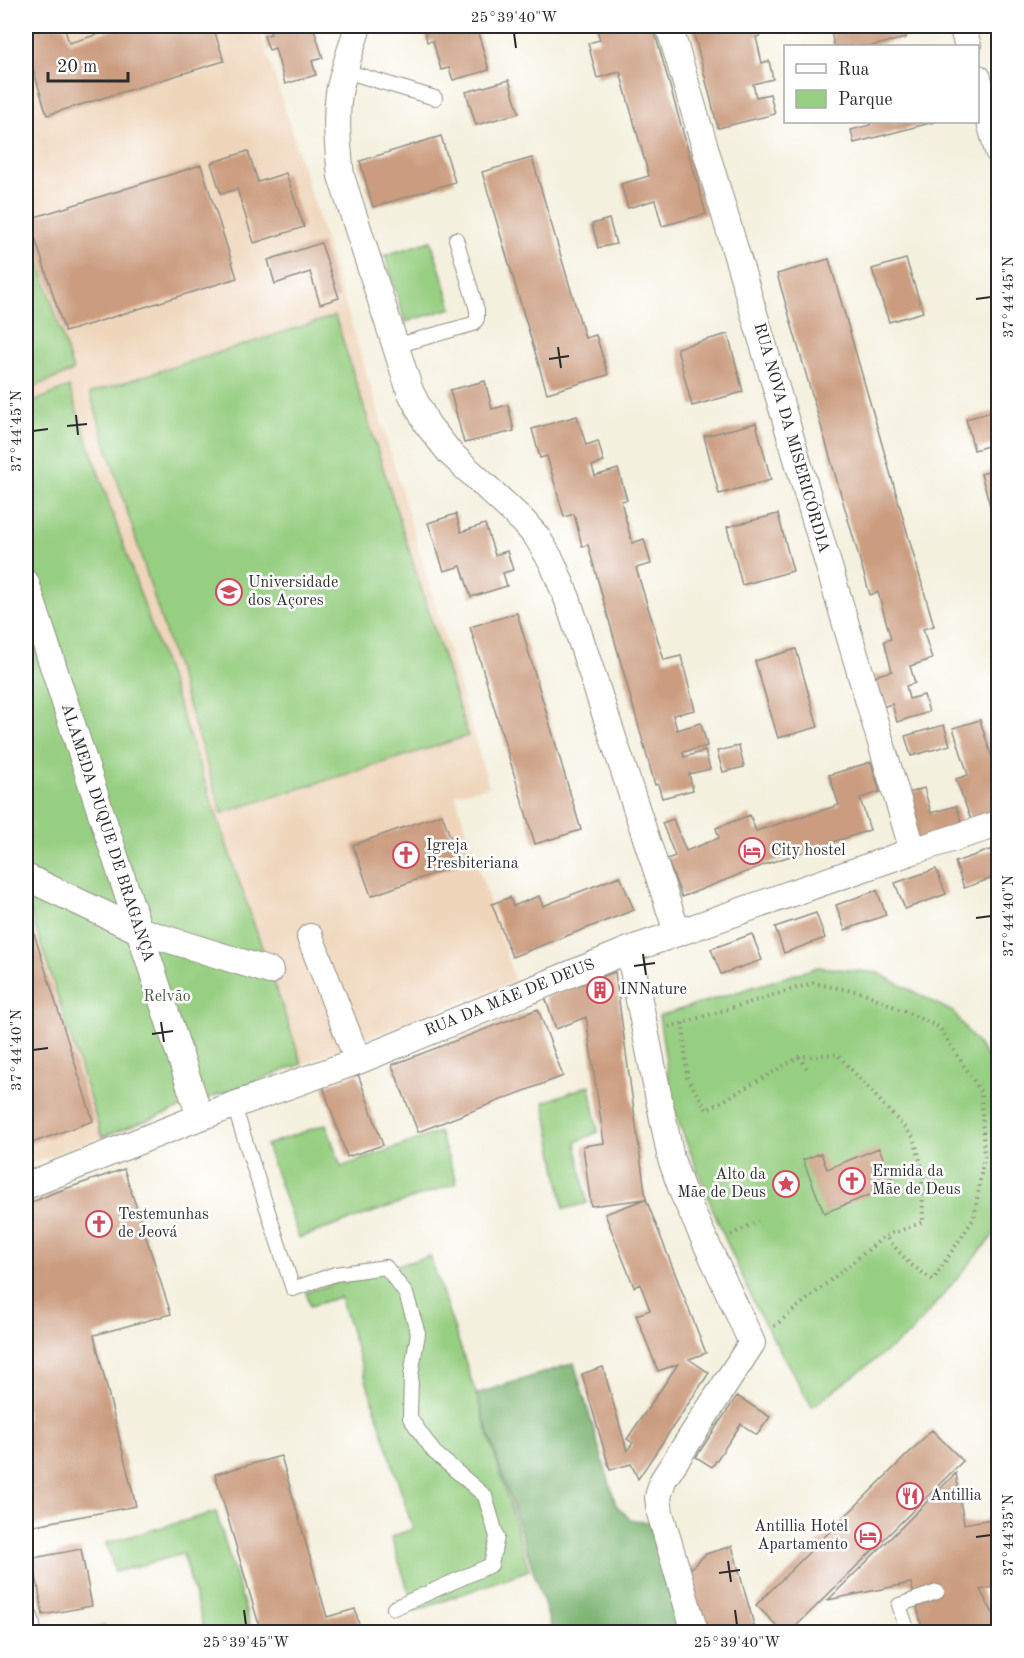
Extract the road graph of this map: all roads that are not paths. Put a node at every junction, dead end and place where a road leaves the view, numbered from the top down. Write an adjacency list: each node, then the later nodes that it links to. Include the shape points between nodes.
1 (358, 26): 5 (street)
2 (669, 26): 14 (street, RUA NOVA DA MISERICÓRDIA)
3 (962, 26): 4 (street)
4 (969, 45)
5 (345, 71): 7 (lane); 10 (street, via 337,113 341,176)
6 (979, 81): 8 (street)
7 (435, 98)
8 (999, 151)
9 (456, 238): 10 (lane, via 477,318 473,324)
10 (395, 346): 17 (street, via 426,424 450,453 523,521 552,562)
11 (26, 583): 12 (street, ALAMEDA DUQUE DE BRAGANÇA)
12 (31, 612): 16 (street, ALAMEDA DUQUE DE BRAGANÇA)
13 (999, 824): 14 (street, RUA DA MÃE DE DEUS)
14 (913, 851): 17 (street, RUA DA MÃE DE DEUS)
15 (26, 877): 16 (street)
16 (138, 930): 20 (street); 23 (street, ALAMEDA DUQUE DE BRAGANÇA)
17 (677, 932): 19 (street, RUA DA MÃE DE DEUS)
18 (310, 937): 21 (street)
19 (629, 950): 21 (street, RUA DA MÃE DE DEUS); 29 (street, via 671,1159 752,1343 663,1480 658,1497)
20 (270, 971)
21 (358, 1060): 22 (street, RUA DA MÃE DE DEUS)
22 (234, 1106): 23 (street, RUA DA MÃE DE DEUS); 26 (lane, via 293,1289 335,1274 386,1267 406,1293 418,1332 410,1418 434,1452 485,1496 497,1537 491,1565)
23 (201, 1117): 24 (street, RUA DA MÃE DE DEUS)
24 (26, 1186)
25 (937, 1592): 30 (lane, via 899,1605)
26 (394, 1608)
27 (26, 1620): 28 (street)
28 (28, 1632)
29 (695, 1632)
30 (908, 1632)

